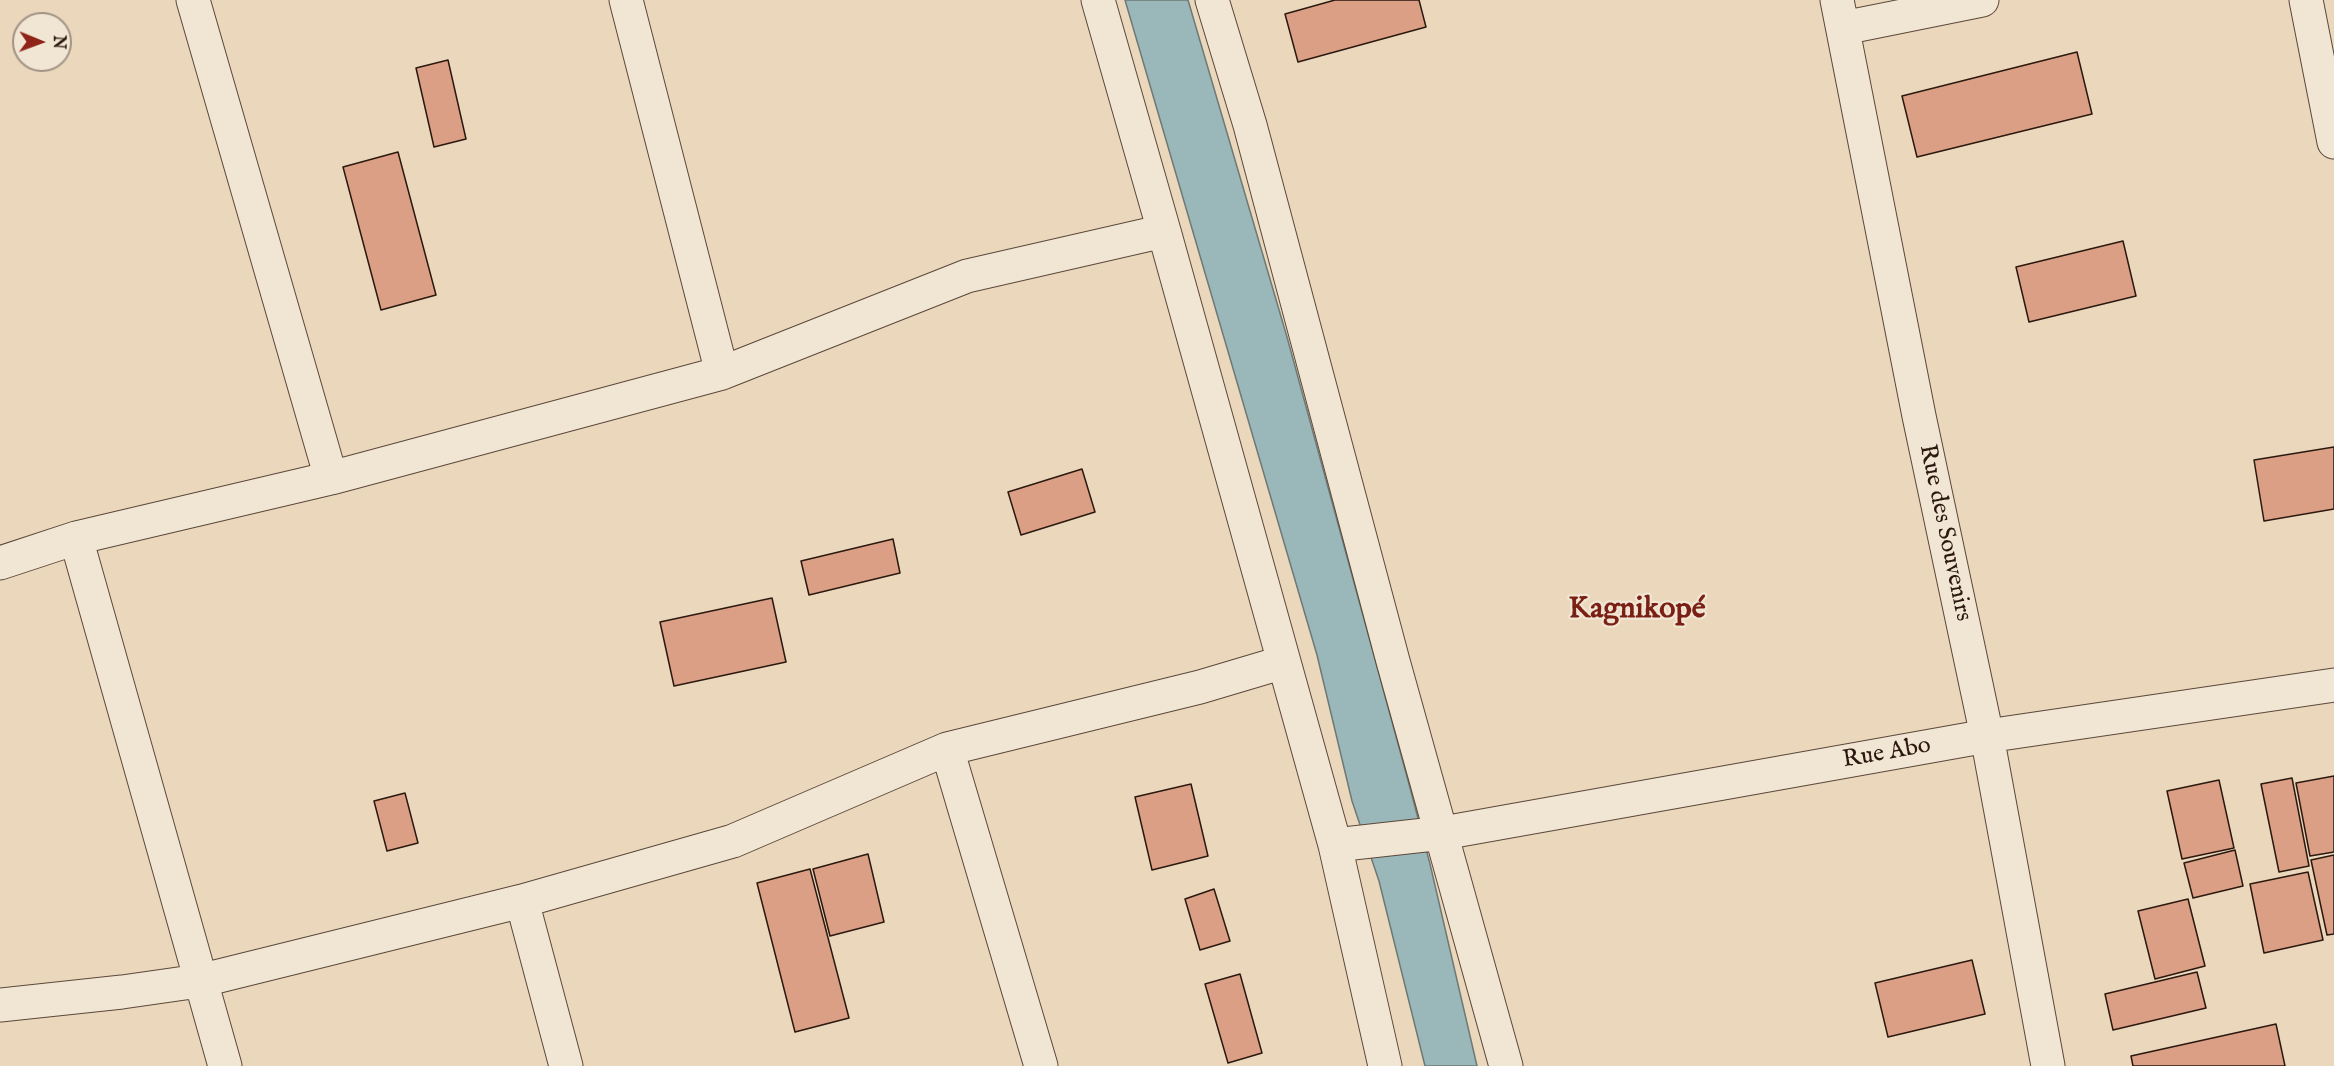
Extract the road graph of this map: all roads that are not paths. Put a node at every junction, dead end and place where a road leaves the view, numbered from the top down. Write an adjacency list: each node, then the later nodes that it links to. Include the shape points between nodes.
1 (193, 0): 11 (street)
2 (626, 0): 10 (street)
3 (1098, 0): 9 (street)
4 (1212, 0): 18 (street, via 1250,125 1390,650)
5 (1982, 0): 7 (street)
6 (2307, 0): 8 (street)
7 (1840, 14): 16 (street, Rue des Souvenirs)
8 (2334, 142)
9 (1164, 231): 10 (street, via 967,276); 14 (street)
10 (722, 373): 11 (street)
11 (331, 478): 12 (street)
12 (76, 538): 13 (street); 21 (street)
13 (0, 563)
14 (1284, 662): 17 (street, via 1200,687); 19 (street)
15 (2334, 685): 16 (street, Rue Abo)
16 (1987, 736): 18 (street, Rue Abo); 28 (street, Rue des Souvenirs)
17 (946, 749): 20 (street, via 733,841); 25 (street)
18 (1443, 833): 19 (street, Rue Abo); 27 (street)
19 (1335, 845): 26 (street)
20 (522, 901): 21 (street); 24 (street)
21 (199, 981): 22 (street); 23 (street)
22 (0, 1005)
23 (225, 1066)
24 (566, 1066)
25 (1041, 1066)
26 (1385, 1066)
27 (1506, 1066)
28 (2048, 1066)

